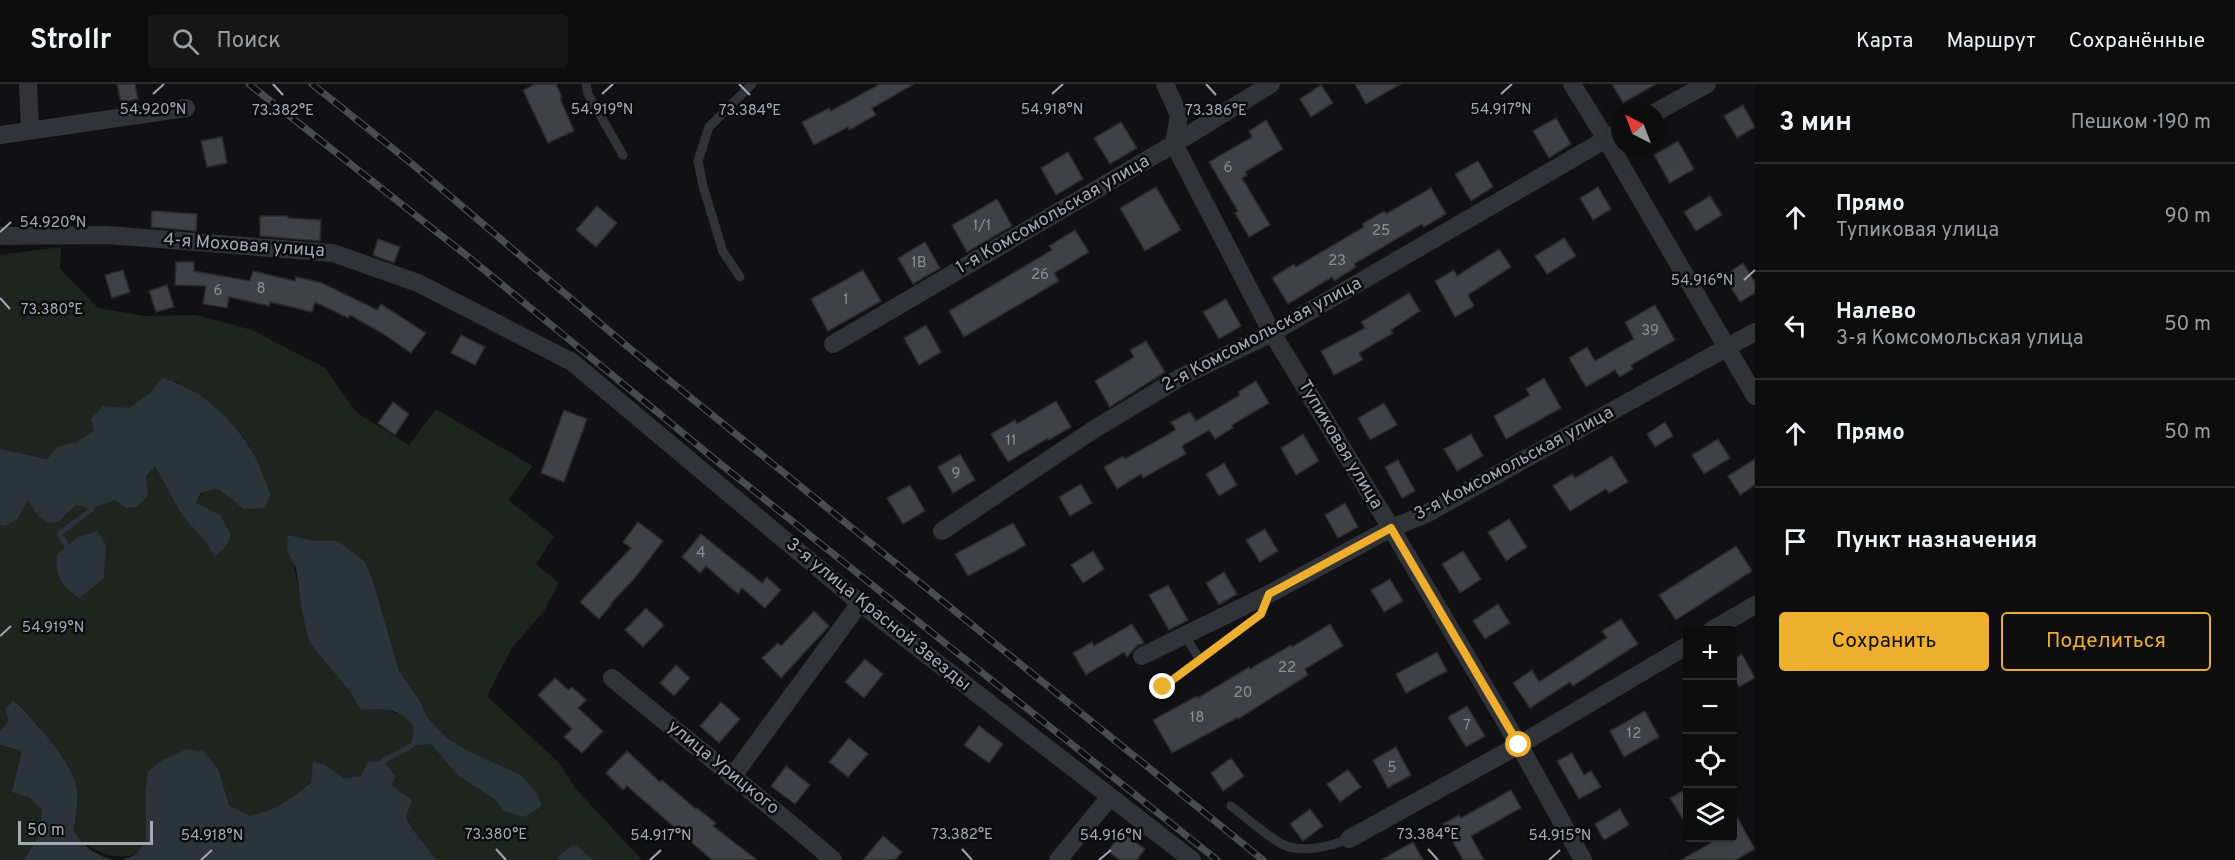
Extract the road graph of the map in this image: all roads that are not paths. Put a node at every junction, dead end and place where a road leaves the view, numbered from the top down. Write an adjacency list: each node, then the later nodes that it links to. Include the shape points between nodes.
1 (28, 84): 10 (street)
2 (586, 84): 15 (lane)
3 (753, 84): 18 (lane, via 709,127 698,161 723,252)
4 (1165, 84): 14 (street, via 1179,115)
5 (1271, 84): 14 (street, 1-я Комсомольская улица)
6 (1572, 84): 11 (street)
7 (1707, 84): 8 (street)
8 (1665, 107)
9 (186, 108): 10 (street)
10 (30, 130): 12 (street)
11 (1611, 133)
12 (0, 135)
13 (1611, 136): 20 (street, 2-я Комсомольская улица)
14 (1173, 144): 20 (street, Тупиковая улица); 21 (street, 1-я Комсомольская улица)
15 (624, 155)
16 (1624, 156): 22 (street)
17 (0, 236): 23 (street, 4-я Моховая улица, via 108,235 333,253 417,283)
18 (740, 277)
19 (1755, 332): 22 (street, 3-я Комсомольская улица)
20 (1272, 333): 25 (street, Тупиковая улица); 26 (street, 2-я Комсомольская улица, via 1181,377 1093,430)
21 (833, 344)
22 (1727, 348): 24 (street); 25 (street, 3-я Комсомольская улица, via 1424,514)
23 (572, 362): 28 (street, 3-я улица Красной Звезды)
24 (1755, 396)
25 (1391, 528): 27 (street, 3-я Комсомольская улица); 37 (street, Тупиковая улица)
26 (942, 531)
27 (1269, 594): 31 (street, 3-я Комсомольская улица); 34 (lane, via 1261,614)
28 (860, 603): 38 (street); 39 (street, 3-я улица Красной Звезды)
29 (1755, 605): 30 (street)
30 (1719, 626)
31 (1184, 634): 33 (street, 3-я Комсомольская улица); 34 (lane)
32 (1683, 648): 37 (street)
33 (1142, 656)
34 (1200, 660): 36 (lane)
35 (612, 678): 38 (street, улица Урицкого)
36 (1163, 687)
37 (1519, 745): 41 (street); 45 (street, Тупиковая улица)
38 (732, 777): 42 (street, улица Урицкого)
39 (1110, 797): 43 (street); 44 (street, 3-я улица Красной Звезды)
40 (1231, 806): 41 (lane, via 1286,847 1327,847)
41 (1349, 839)
42 (833, 860)
43 (1058, 860)
44 (1192, 860)
45 (1583, 860)

